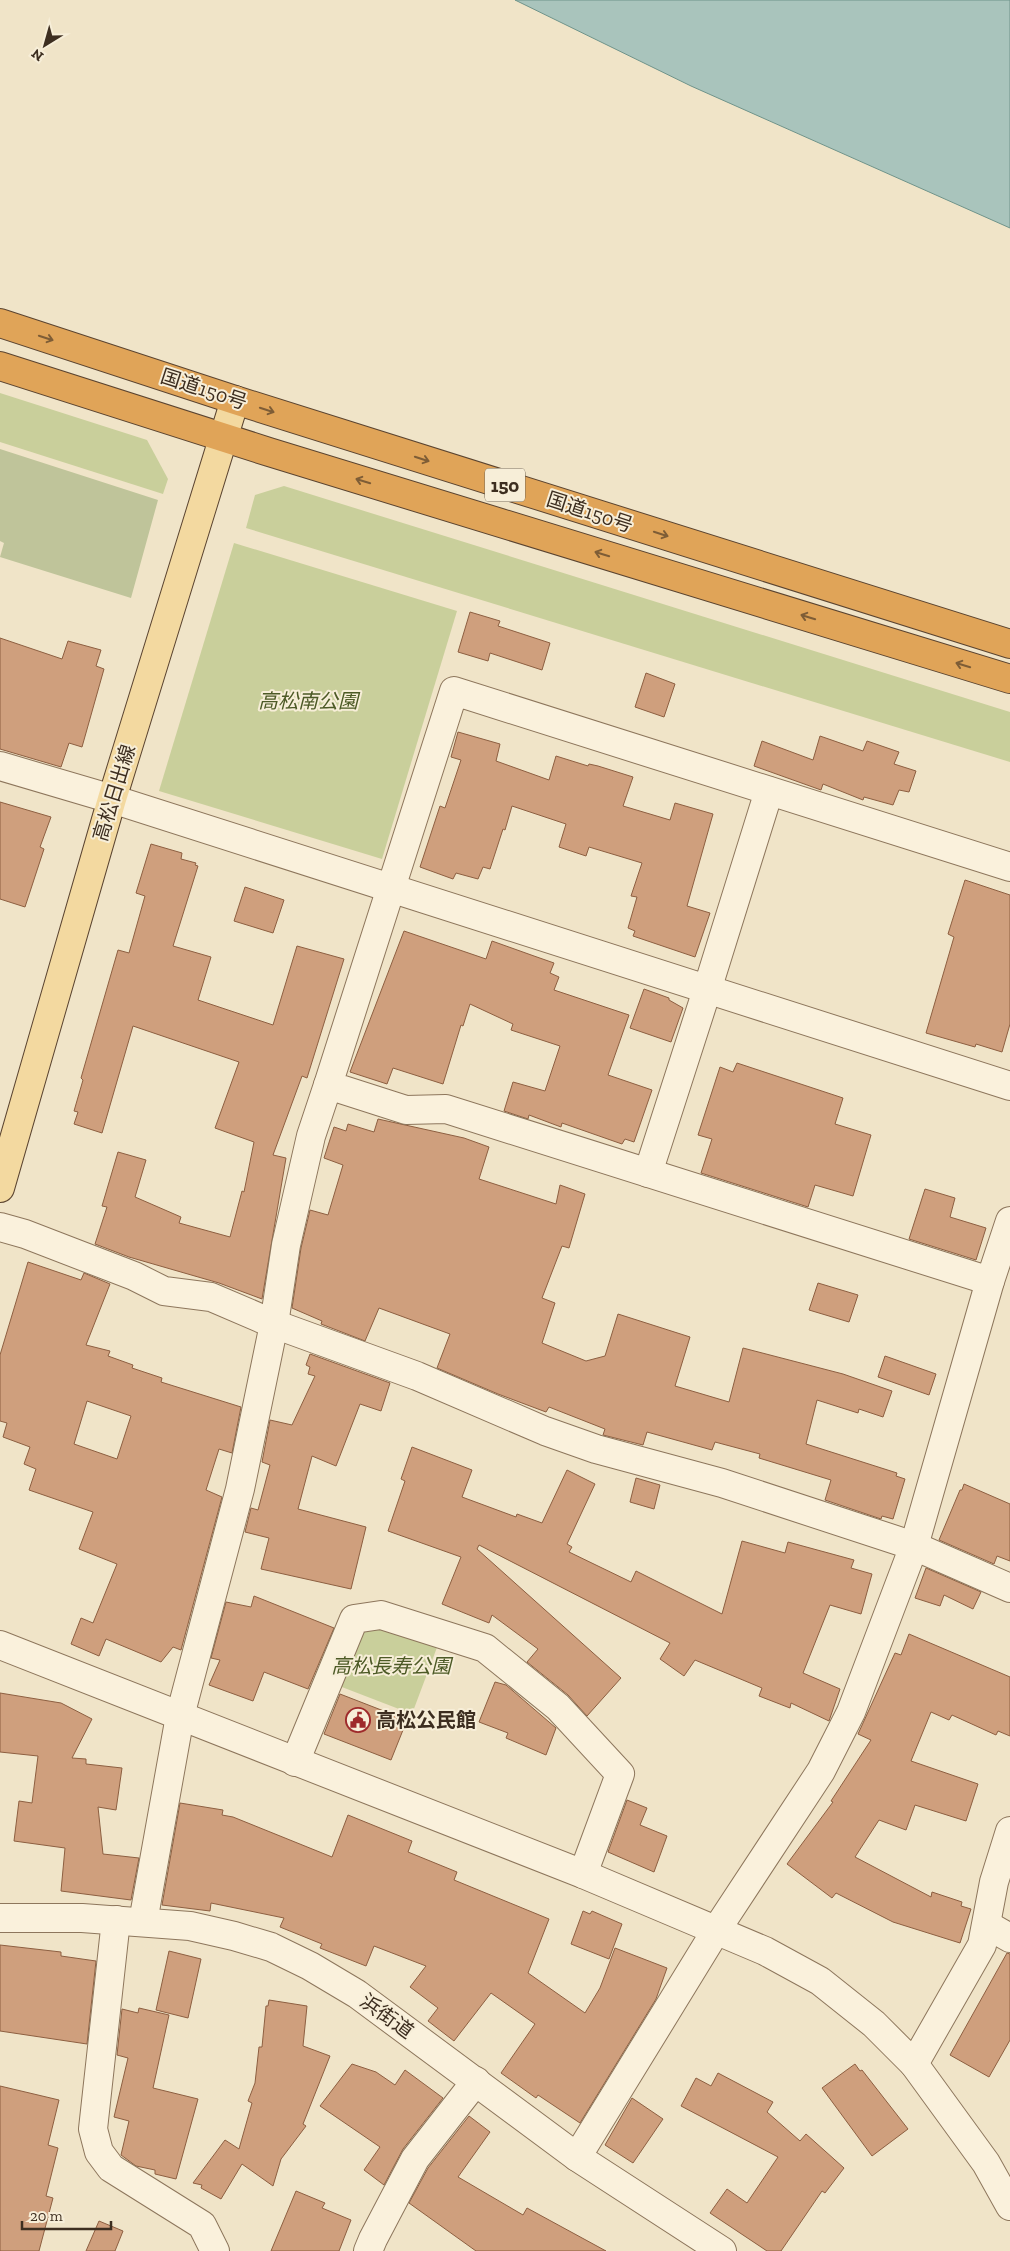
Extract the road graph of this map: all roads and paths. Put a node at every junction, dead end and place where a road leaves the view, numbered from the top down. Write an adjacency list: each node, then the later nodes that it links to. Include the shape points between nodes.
1 (0, 323): 3 (highway, 国道150号 / 150, one-way to 3)
2 (0, 366): 4 (highway, 国道150号 / 150)
3 (235, 400): 4 (main road, 高松日出線); 5 (highway, 国道150号 / 150, one-way to 5)
4 (224, 438): 6 (highway, 国道150号 / 150, one-way to 4); 9 (main road, 高松日出線)
5 (1010, 644)
6 (1010, 679)
7 (0, 766): 9 (street)
8 (769, 791): 10 (street); 11 (street, via 454,691); 12 (street)
9 (112, 799): 11 (street); 16 (main road, 高松日出線)
10 (1010, 867)
11 (391, 889): 12 (street); 13 (street)
12 (708, 990): 14 (street); 15 (street)
13 (328, 1085): 15 (street, via 406,1110 446,1109); 20 (street, via 311,1136 286,1245)
14 (1010, 1086)
15 (648, 1173): 19 (street)
16 (0, 1188)
17 (1010, 1221): 19 (street)
18 (0, 1227): 20 (street, via 71,1251 164,1291 211,1297)
19 (990, 1281): 21 (street)
20 (274, 1324): 21 (street, via 417,1376 545,1431 596,1449 722,1483); 24 (street, via 240,1489)
21 (914, 1546): 22 (street); 31 (street, via 850,1712 821,1771)
22 (1010, 1588)
23 (0, 1645): 24 (street)
24 (180, 1716): 25 (street); 30 (street)
25 (295, 1762): 27 (street); 27 (street, via 354,1619 381,1615 485,1648 558,1707 620,1774)
26 (1010, 1831): 32 (street, via 994,1882)
27 (584, 1874): 31 (street)
28 (0, 1918): 29 (street, 浜街道)
29 (116, 1920): 30 (street, 浜街道); 37 (street, via 94,2129 98,2152 111,2168 202,2225)
30 (143, 1922): 34 (street, 浜街道, via 190,1926 234,1936 270,1947 310,1966 357,1994)
31 (717, 1929): 33 (street, via 820,1982 874,2024); 35 (street)
32 (998, 1931): 33 (street, via 982,1945)
33 (914, 2064): 36 (street, via 986,2163)
34 (476, 2082): 35 (street, 浜街道); 38 (street, via 415,2159)
35 (577, 2157): 39 (street, 浜街道)
36 (1010, 2206)
37 (215, 2251)
38 (368, 2251)
39 (722, 2251)

